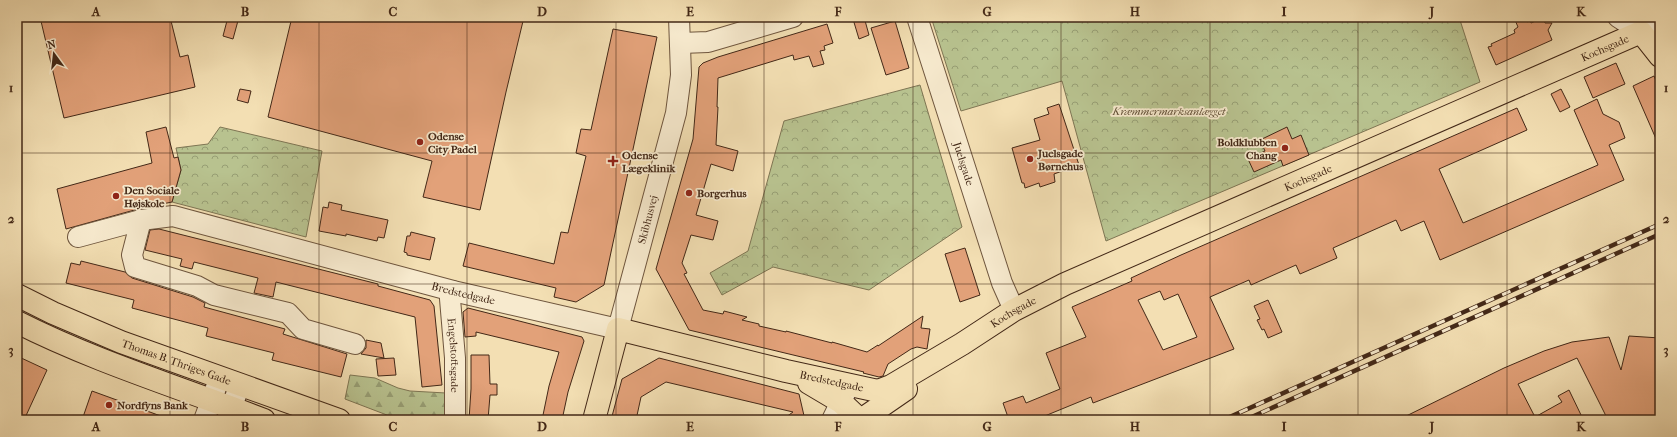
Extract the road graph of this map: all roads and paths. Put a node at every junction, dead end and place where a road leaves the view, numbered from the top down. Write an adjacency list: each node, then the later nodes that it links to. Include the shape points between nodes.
1 (678, 17): 7 (street, Skibhusvej)
2 (793, 17): 7 (street, via 708,42)
3 (917, 17): 13 (street, Juelsgade, via 1002,283)
4 (1618, 17): 6 (street)
5 (1660, 22): 6 (street, Kochsgade)
6 (1641, 32): 8 (main road); 13 (main road, Kochsgade, via 1065,284)
7 (681, 43): 15 (street, Skibhusvej, via 681,75 676,112)
8 (1660, 56)
9 (141, 220): 10 (street, Bredstedgade); 11 (street, Bredstedgade, via 173,216); 16 (street, via 132,255 135,267 197,286 214,295 288,313 303,329)
10 (78, 237)
11 (453, 291): 15 (street, Bredstedgade); 25 (street, Engelstoftsgade, via 450,299 455,358)
12 (17, 295): 17 (main road, Thomas B. Thriges Gade, via 121,342)
13 (1014, 310): 18 (main road, Kochsgade, via 962,344 897,396)
14 (17, 322): 21 (main road, Thomas B. Thriges Gade)
15 (618, 329): 19 (main road, Bredstedgade, via 786,372); 26 (main road, Skibhusvej)
16 (354, 344)
17 (220, 377): 20 (main road, Thomas B. Thriges Gade); 21 (street)
18 (880, 399): 19 (main road, Bredstedgade); 27 (main road, Kochsgade)
19 (840, 402): 27 (main road, Bredstedgade)
20 (234, 403): 21 (main road, Thomas B. Thriges Gade); 22 (main road, Thomas B. Thriges Gade); 23 (main road, Thomas B. Thriges Gade); 24 (main road)
21 (207, 410)
22 (328, 419)
23 (264, 420)
24 (302, 420)
25 (455, 420)
26 (594, 420)
27 (861, 420)

